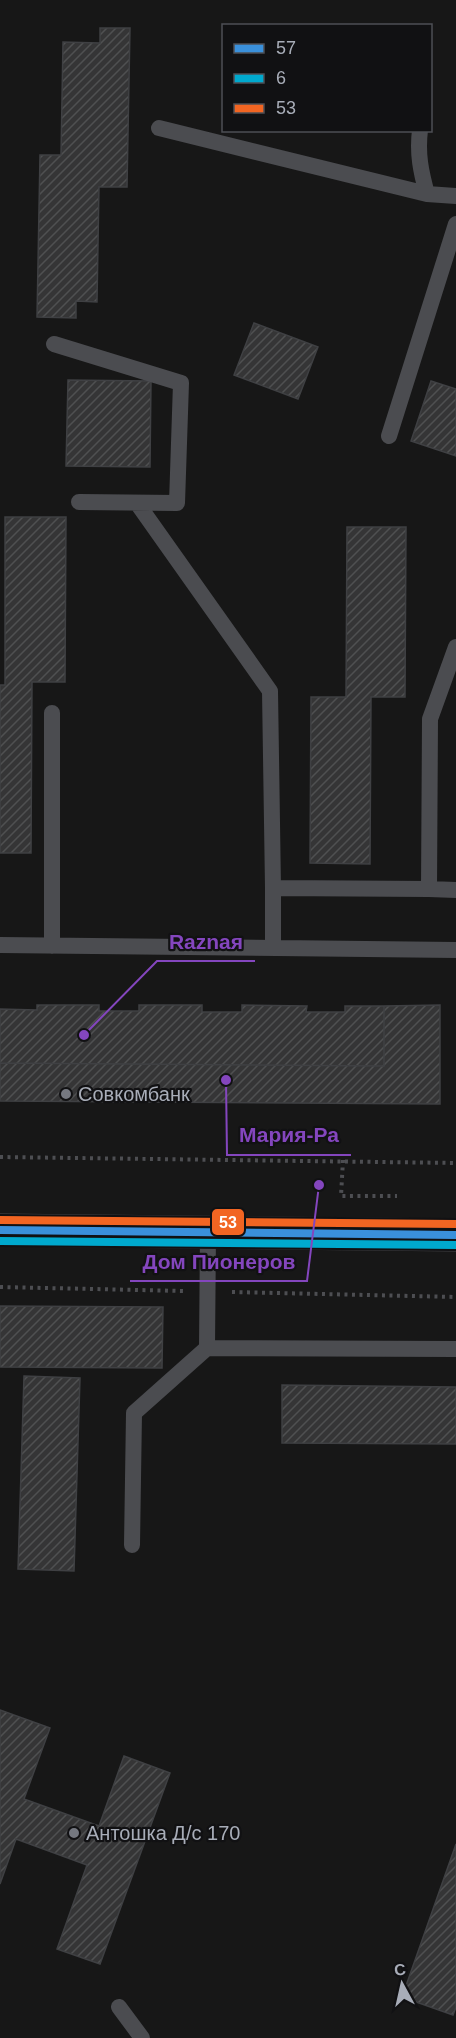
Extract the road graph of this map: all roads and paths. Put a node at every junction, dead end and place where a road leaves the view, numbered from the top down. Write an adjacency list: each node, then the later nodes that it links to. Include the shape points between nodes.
1 (159, 128): 3 (lane)
2 (420, 132): 3 (lane, via 419,159)
3 (427, 194): 4 (lane)
4 (456, 196)
5 (456, 224): 7 (lane)
6 (54, 344): 9 (lane, via 181,383 177,502)
7 (389, 436)
8 (80, 502): 9 (lane)
9 (137, 502): 12 (lane, via 270,691)
10 (456, 647): 13 (lane, via 430,719)
11 (52, 713): 16 (lane)
12 (273, 888): 13 (lane); 17 (lane)
13 (429, 889): 14 (lane)
14 (456, 890)
15 (0, 945): 16 (lane)
16 (52, 946): 17 (lane)
17 (273, 948): 18 (lane)
18 (456, 951)
19 (0, 1157): 20 (path)
20 (343, 1160): 21 (path); 22 (path, via 341,1196)
21 (456, 1163)
22 (397, 1196)
23 (0, 1230): 24 (main road)
24 (208, 1233): 25 (main road); 26 (lane)
25 (456, 1235)
26 (207, 1348): 27 (lane); 28 (lane, via 134,1413)
27 (456, 1349)
28 (132, 1545)
29 (118, 2007): 30 (lane)
30 (142, 2038)

